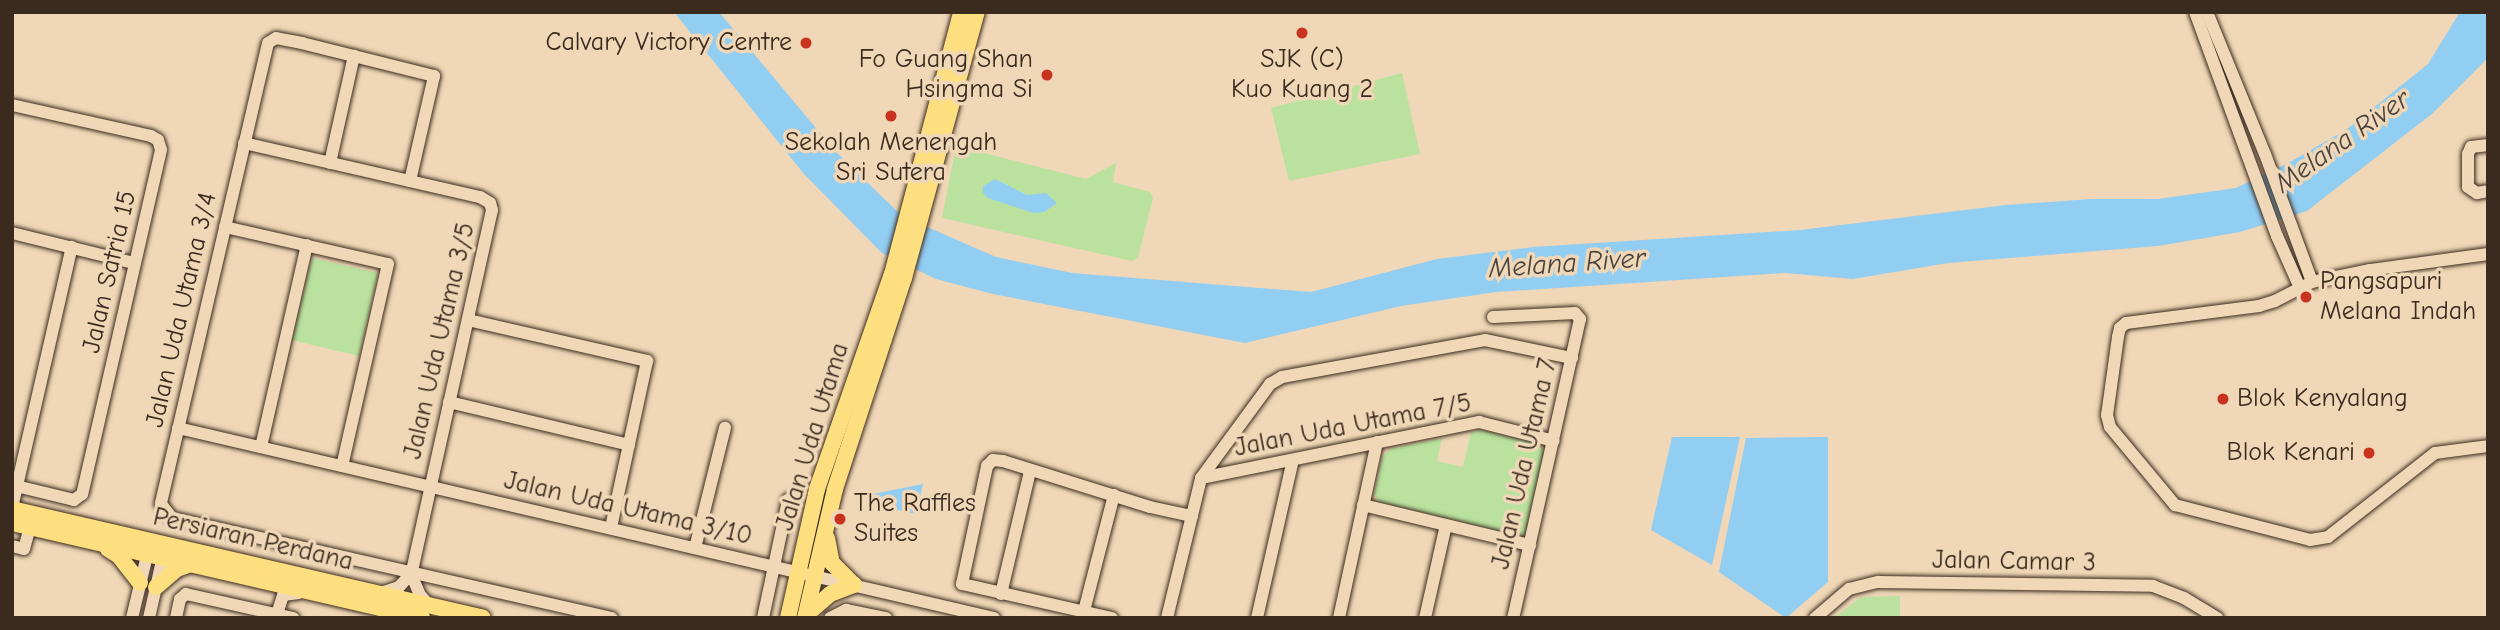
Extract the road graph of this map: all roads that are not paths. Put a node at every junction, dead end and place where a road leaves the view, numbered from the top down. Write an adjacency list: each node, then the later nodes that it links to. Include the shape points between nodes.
1 (961, 12): 12 (main road)
2 (977, 12): 12 (main road)
3 (2195, 12): 21 (street)
4 (2207, 12): 20 (street)
5 (354, 56): 7 (street, Jalan Uda Utama 3/4, via 276,38 268,43); 9 (street); 10 (street, Jalan Uda Utama 3/4, via 430,73 433,82)
6 (12, 105): 18 (street, Jalan Satria 15, via 158,140 161,150)
7 (244, 143): 9 (street, Jalan Uda Utama 3/5); 13 (street, Jalan Uda Utama 3/4)
8 (2488, 145): 11 (street, via 2471,147 2468,187 2477,193)
9 (330, 163): 10 (street, Jalan Uda Utama 3/5)
10 (410, 181): 23 (street, Jalan Uda Utama 3/5, via 490,202)
11 (2488, 191)
12 (914, 213): 19 (main road)
13 (225, 227): 15 (street); 26 (street, Jalan Uda Utama 3/4)
14 (12, 233): 16 (street)
15 (307, 245): 32 (street); 34 (street, via 388,264)
16 (72, 247): 18 (street); 37 (street)
17 (2488, 254): 20 (street)
18 (134, 262): 37 (street, Jalan Satria 15, via 82,494 74,500)
19 (898, 276): 48 (main road, Jalan Uda Utama); 57 (main road, Jalan Uda Utama, via 817,489)
20 (2312, 282): 21 (street)
21 (2300, 288): 31 (street, via 2259,306 2135,320 2120,328 2107,415 2110,427 2175,505 2291,537 2328,537 2435,453)
22 (1493, 317): 24 (street, Jalan Uda Utama 7, via 1574,313 1580,319)
23 (468, 320): 25 (street, Jalan Uda Utama 3/5); 30 (street, via 647,361)
24 (1572, 358): 28 (street, Jalan Uda Utama 7); 36 (street, via 1485,340 1282,377 1270,384)
25 (449, 402): 30 (street); 38 (street, Jalan Uda Utama 3/5)
26 (178, 428): 32 (street, Jalan Uda Utama 3/10); 56 (street, Jalan Uda Utama 3/4, via 161,504 172,518)
27 (725, 428): 52 (street)
28 (1553, 440): 29 (street, Jalan Uda Utama 7/5, via 1479,422); 50 (street, Jalan Uda Utama 7)
29 (1377, 442): 33 (street, Jalan Uda Utama 7/5); 41 (street)
30 (629, 445): 47 (street)
31 (2488, 446)
32 (261, 447): 34 (street, Jalan Uda Utama 3/10)
33 (1293, 460): 36 (street, Jalan Uda Utama 7/5); 80 (street)
34 (342, 466): 38 (street, Jalan Uda Utama 3/10)
35 (1030, 471): 39 (street); 62 (street); 62 (street, via 1003,461 993,460 987,466 962,584)
36 (1201, 478): 43 (street)
37 (15, 486): 42 (street)
38 (430, 486): 47 (street, Jalan Uda Utama 3/10); 56 (street, Jalan Uda Utama 3/5)
39 (1114, 495): 43 (street); 63 (street)
40 (788, 500): 55 (street)
41 (1363, 505): 45 (street); 81 (street)
42 (12, 508): 53 (main road, Persiaran Perdana)
43 (1192, 516): 79 (street)
44 (12, 523): 46 (main road, Persiaran Perdana)
45 (1446, 525): 50 (street); 82 (street)
46 (30, 527): 49 (main road, Persiaran Perdana); 51 (street, via 24,549)
47 (611, 528): 52 (street, Jalan Uda Utama 3/10)
48 (825, 529): 57 (main road, Jalan Uda Utama); 59 (main road, via 832,564)
49 (97, 542): 53 (main road, Persiaran Perdana); 58 (main road)
50 (1530, 544): 83 (street, Jalan Uda Utama 7)
51 (12, 546)
52 (695, 548): 55 (street, Jalan Uda Utama 3/10)
53 (156, 549): 54 (main road, Persiaran Perdana); 58 (street); 61 (main road, Persiaran Perdana)
54 (191, 564): 58 (main road); 60 (main road, Persiaran Perdana)
55 (774, 566): 57 (street, Jalan Uda Utama 3/10); 73 (street)
56 (412, 572): 61 (street, via 399,587); 64 (street); 72 (street)
57 (807, 574): 59 (street, Jalan Uda Utama 3/10); 66 (main road, Jalan Uda Utama); 74 (main road, Jalan Uda Utama)
58 (148, 585): 67 (street); 68 (street)
59 (854, 585): 66 (main road, via 830,594); 77 (street, Jalan Uda Utama 3/10)
60 (320, 594): 64 (main road, Persiaran Perdana); 65 (street, via 287,593)
61 (377, 594): 64 (main road, Persiaran Perdana)
62 (1001, 594): 63 (street)
63 (1084, 611): 78 (street)
64 (426, 612): 71 (main road, Persiaran Perdana)
65 (277, 614): 69 (street, via 186,594 180,599); 70 (street)
66 (806, 616)
67 (132, 618)
68 (149, 618)
69 (176, 618)
70 (293, 618)
71 (483, 618)
72 (612, 618)
73 (763, 618)
74 (788, 618)
75 (830, 618): 76 (street, via 846,610)
76 (886, 618)
77 (993, 618)
78 (1112, 618)
79 (1167, 618)
80 (1257, 618)
81 (1339, 618)
82 (1425, 618)
83 (1513, 618)
84 (1815, 618): 85 (street, Jalan Camar 3, via 1849,589 1878,582 2153,586)
85 (2217, 618)

